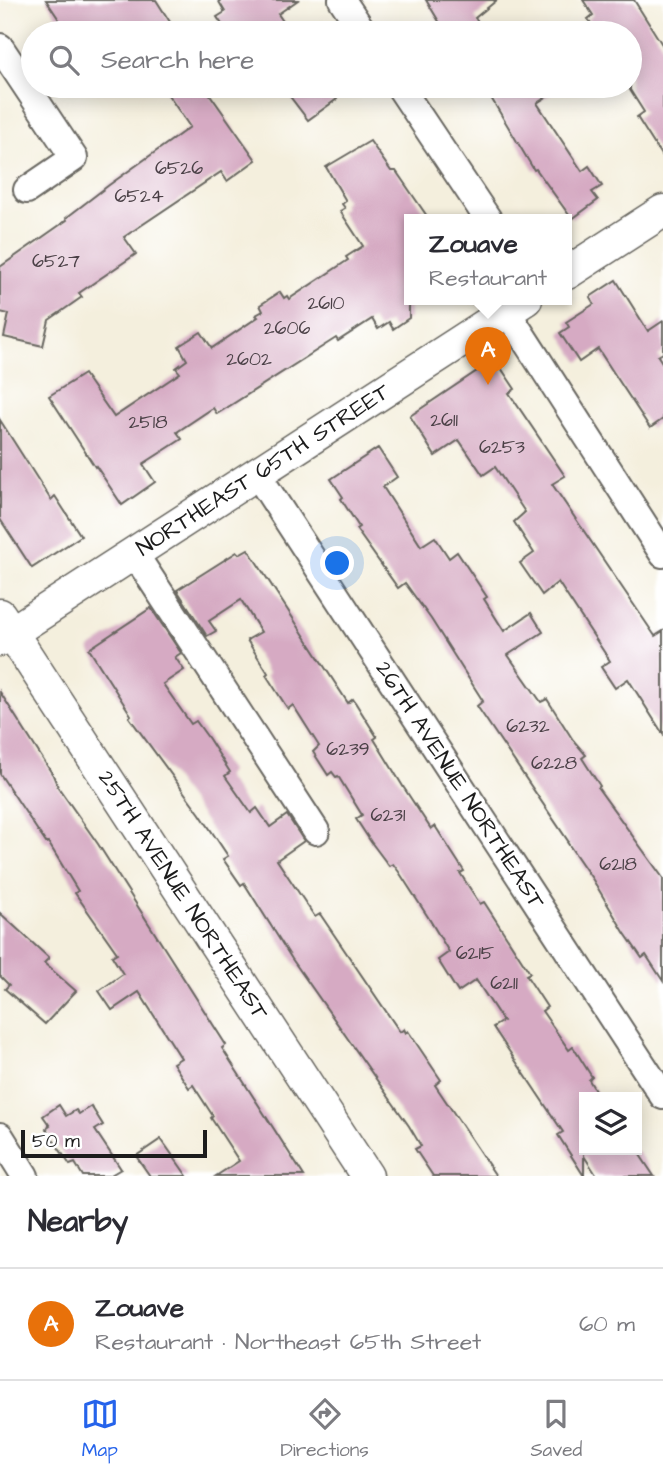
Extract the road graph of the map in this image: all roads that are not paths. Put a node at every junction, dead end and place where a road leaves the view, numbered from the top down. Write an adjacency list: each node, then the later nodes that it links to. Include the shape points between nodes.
1 (342, 0): 2 (street)
2 (356, 21)
3 (0, 47): 4 (street)
4 (21, 78)
5 (34, 98): 7 (street, via 74,158)
6 (407, 98): 9 (street)
7 (27, 190)
8 (663, 211): 10 (main road)
9 (485, 214)
10 (572, 270)
11 (517, 306): 12 (main road, NORTHEAST 65TH STREET); 14 (street)
12 (257, 474): 13 (main road, NORTHEAST 65TH STREET); 17 (street, 26TH AVENUE NORTHEAST)
13 (134, 553): 15 (main road, NORTHEAST 65TH STREET); 16 (street)
14 (663, 554)
15 (4, 629): 20 (main road, 25TH AVENUE NORTHEAST)
16 (316, 831)
17 (663, 1096)
18 (4, 1142): 19 (street)
19 (25, 1176)
20 (367, 1176)

